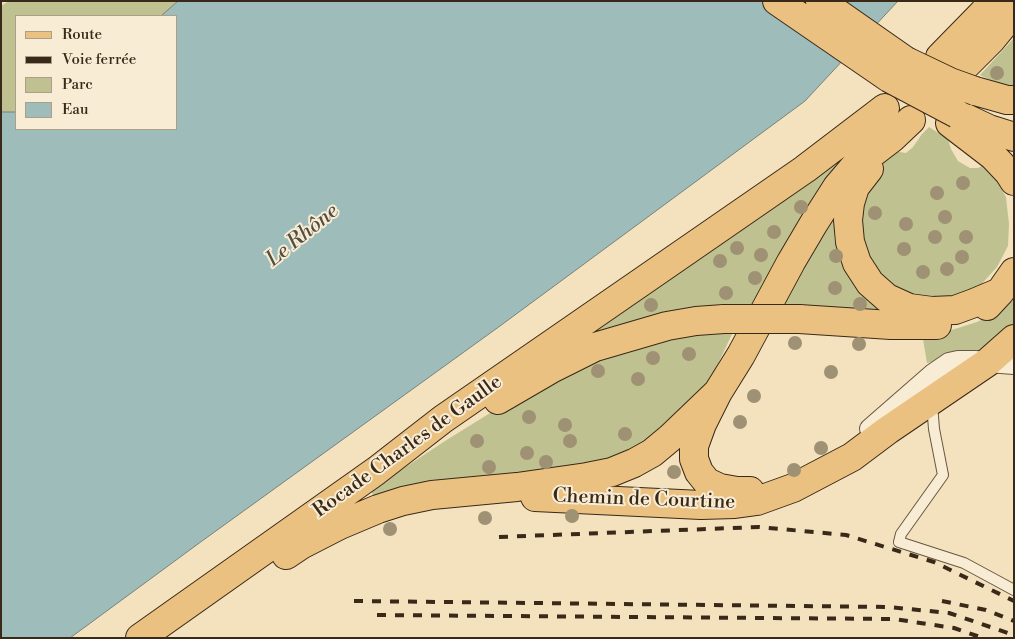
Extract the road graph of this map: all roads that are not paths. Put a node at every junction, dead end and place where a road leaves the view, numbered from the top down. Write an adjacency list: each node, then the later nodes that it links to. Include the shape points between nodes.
1 (777, 1): 5 (main road)
2 (820, 1): 5 (main road)
3 (992, 1): 6 (main road, via 984,12)
4 (1014, 12): 6 (main road, via 991,40)
5 (898, 70): 6 (main road, bridge); 6 (main road, bridge, via 950,82)
6 (958, 93): 7 (main road); 9 (main road, via 982,109); 10 (main road, via 989,129); 11 (main road, via 993,156)
7 (1014, 100)
8 (885, 108): 18 (main road, Rocade Charles de Gaulle, via 806,169 442,419)
9 (1014, 118)
10 (1014, 137)
11 (1014, 181)
12 (1007, 282): 15 (main road, via 974,304 932,312 909,308 887,298 870,283 857,263 850,242 850,203 855,187 901,129 854,167 837,187); 18 (main road, bridge, via 985,308 965,318 934,325 724,319 666,326 595,347 444,429)
13 (1014, 339): 14 (main road, Chemin de Courtine)
14 (1001, 363): 16 (main road, Chemin de Courtine); 17 (street, via 949,363 858,440)
15 (718, 392): 19 (main road, via 694,446 699,472 707,482 736,491); 20 (main road, via 652,452 612,472 517,488)
16 (932, 400): 17 (main road, Chemin de Courtine); 21 (lane, via 943,475 901,534 899,542 964,563)
17 (852, 457): 19 (main road, Chemin de Courtine)
18 (376, 471): 22 (main road, Rocade Charles de Gaulle)
19 (794, 488): 20 (main road, Chemin de Courtine, via 757,501 701,505)
20 (466, 492): 23 (main road, via 403,501 340,525 301,545)
21 (1014, 590)
22 (140, 638)
23 (165, 638)

